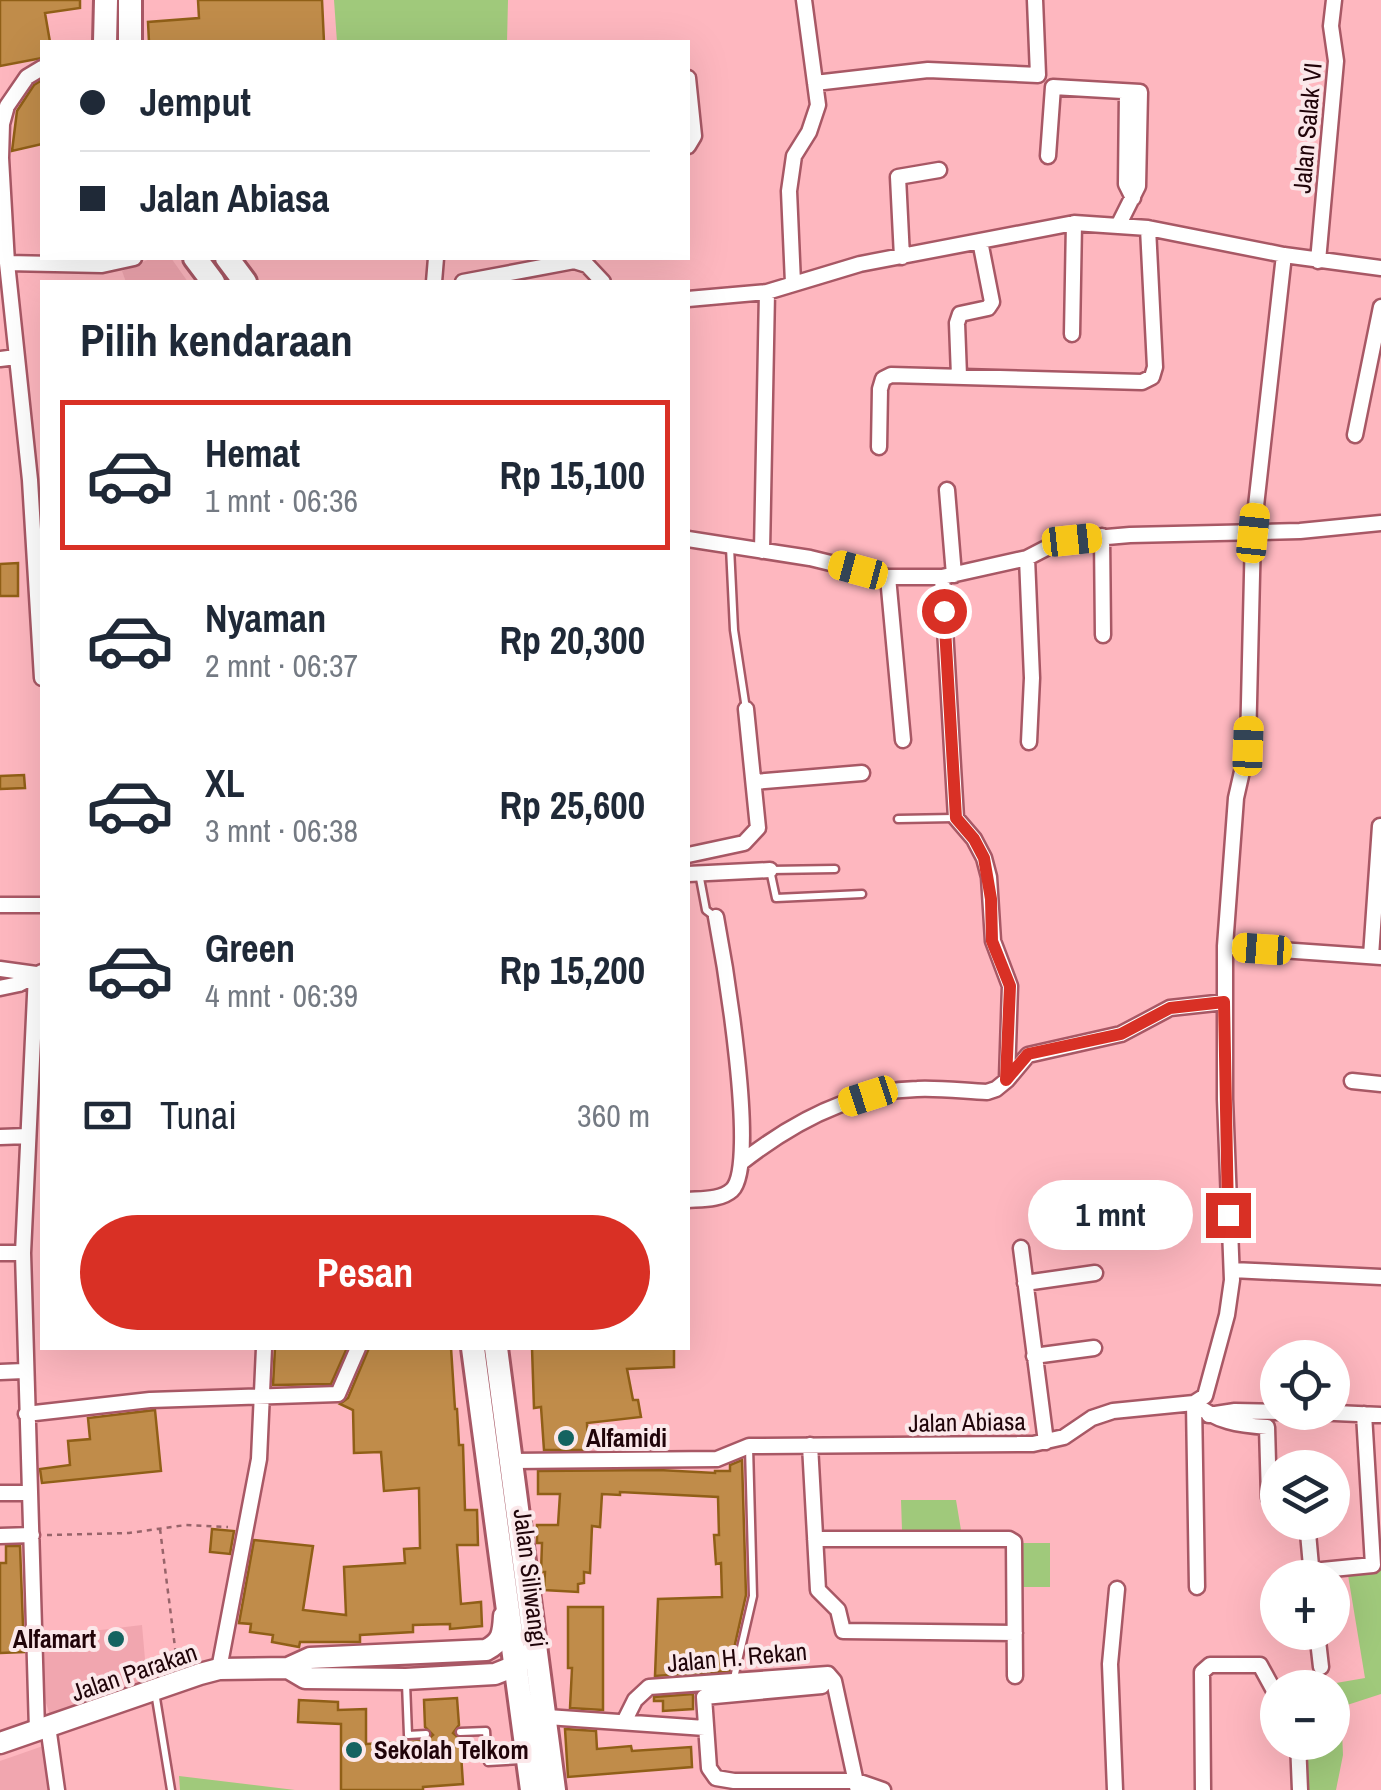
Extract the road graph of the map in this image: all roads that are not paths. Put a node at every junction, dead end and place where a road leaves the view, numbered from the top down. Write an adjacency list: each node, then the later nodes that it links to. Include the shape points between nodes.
1 (106, 0): 6 (main road)
2 (130, 0): 7 (main road)
3 (804, 0): 9 (street)
4 (1035, 0): 9 (street, via 1038,75 928,70)
5 (1334, 0): 24 (street, Jalan Salak VI, via 1336,61)
6 (105, 40)
7 (130, 40)
8 (40, 69): 11 (street, via 14,93)
9 (815, 84): 29 (street, via 815,119 794,156 789,190)
10 (690, 97): 12 (street)
11 (1, 124): 15 (street)
12 (690, 143)
13 (1048, 156): 17 (street, via 1053,87 1128,92 1126,184 1133,198)
14 (939, 170): 21 (street, via 897,179)
15 (1, 202): 25 (street)
16 (1074, 223): 17 (street); 19 (street); 33 (street)
17 (1118, 226): 18 (street)
18 (1148, 228): 20 (street); 36 (street, via 1152,377 1142,382)
19 (980, 241): 21 (street); 36 (street, via 992,302 960,314)
20 (1284, 255): 24 (street); 41 (street)
21 (902, 256): 29 (street)
22 (125, 260): 25 (street)
23 (551, 260): 27 (street); 28 (street, via 587,265)
24 (1318, 260): 26 (street)
25 (6, 262): 34 (street)
26 (1381, 268)
27 (470, 280)
28 (601, 280)
29 (793, 283): 30 (street)
30 (768, 292): 31 (street); 45 (street)
31 (690, 299)
32 (1381, 307): 37 (street)
33 (1072, 334)
34 (16, 357): 35 (street); 50 (street)
35 (0, 358)
36 (959, 376): 38 (street, via 883,379)
37 (1355, 435)
38 (879, 448)
39 (947, 490): 47 (street)
40 (1381, 523): 41 (street)
41 (1253, 533): 42 (street); 67 (street, via 1248,746 1236,798)
42 (1102, 536): 46 (street, via 1058,542); 49 (street)
43 (690, 539): 44 (street)
44 (730, 546): 45 (street); 51 (lane)
45 (762, 551): 48 (street)
46 (1027, 558): 47 (street); 53 (street)
47 (948, 576): 48 (street); 56 (street)
48 (888, 577): 52 (street)
49 (1102, 635)
50 (40, 645)
51 (746, 709): 55 (street)
52 (902, 740)
53 (1029, 742)
54 (862, 773): 55 (street)
55 (754, 782): 59 (street, via 759,815 752,837)
56 (956, 818): 57 (lane); 73 (street, via 984,858 992,941 1010,986)
57 (898, 819)
58 (1380, 826): 68 (street)
59 (690, 854)
60 (834, 869): 61 (lane)
61 (770, 870): 62 (street); 63 (lane, via 776,898)
62 (693, 873): 66 (lane, via 706,910)
63 (862, 894)
64 (0, 905): 65 (street)
65 (40, 905)
66 (716, 916): 78 (street, via 737,1047)
67 (1225, 946): 68 (street); 72 (street)
68 (1376, 956)
69 (0, 970): 70 (street)
70 (39, 973): 71 (street); 77 (street)
71 (0, 988)
72 (1224, 1002): 73 (street, via 1170,1008 1121,1034 1028,1054); 83 (street)
73 (1006, 1080): 78 (street, via 987,1092 918,1089 868,1096 808,1116)
74 (1352, 1081): 75 (street)
75 (1381, 1084)
76 (0, 1136): 77 (street)
77 (28, 1136): 81 (street)
78 (742, 1162): 79 (street, via 730,1192)
79 (690, 1200)
80 (1021, 1248): 86 (street)
81 (23, 1253): 82 (street); 93 (street)
82 (0, 1254)
83 (1232, 1270): 85 (street); 96 (street, via 1212,1376 1205,1396)
84 (1095, 1273): 86 (street)
85 (1377, 1273)
86 (1024, 1283): 92 (street)
87 (1094, 1348): 92 (street)
88 (264, 1350): 95 (street)
89 (357, 1350): 95 (street, via 338,1394)
90 (473, 1350): 114 (main road, Jalan Siliwangi)
91 (496, 1350): 107 (main road, Jalan Siliwangi)
92 (1034, 1356): 103 (street)
93 (24, 1371): 94 (street); 99 (street)
94 (0, 1372)
95 (263, 1398): 99 (street, via 150,1400); 124 (street, via 259,1459)
96 (1194, 1403): 102 (street); 103 (street, Jalan Abiasa, via 1102,1413); 115 (street)
97 (1260, 1412): 102 (street)
98 (1350, 1413): 100 (street)
99 (26, 1414): 109 (street)
100 (1364, 1414): 101 (street); 113 (street, via 1373,1565)
101 (1381, 1415)
102 (1209, 1416): 106 (street, via 1268,1427)
103 (1046, 1442): 104 (street, Jalan Abiasa)
104 (810, 1445): 105 (street, Jalan Abiasa); 112 (street)
105 (749, 1446): 107 (street, Jalan Abiasa, via 716,1459); 128 (lane, via 753,1596)
106 (1268, 1450)
107 (512, 1461): 118 (main road, Jalan Siliwangi)
108 (0, 1493): 109 (street)
109 (30, 1493): 110 (street)
110 (32, 1535): 111 (street); 133 (street)
111 (0, 1536)
112 (815, 1539): 117 (street, via 818,1590 838,1610 843,1631); 117 (street, via 1008,1539 1017,1549)
113 (1350, 1568)
114 (504, 1571): 120 (street, Jalan Parakan, via 504,1634 497,1644); 121 (main road, Jalan Siliwangi)
115 (1197, 1587)
116 (1118, 1589): 146 (street, via 1110,1664)
117 (1016, 1633): 126 (street)
118 (537, 1646): 121 (street, Jalan Siliwangi); 131 (main road)
119 (1319, 1650): 122 (street)
120 (404, 1656): 123 (street, Jalan Parakan, via 310,1658); 127 (street)
121 (515, 1666): 127 (street, Jalan Parakan, via 495,1674); 138 (main road)
122 (1320, 1667)
123 (288, 1668): 124 (street, Jalan Parakan); 127 (street, Jalan Parakan, via 305,1678)
124 (219, 1669): 130 (street, Jalan Parakan)
125 (1265, 1670): 147 (street, via 1210,1664 1202,1672)
126 (1015, 1676)
127 (406, 1679): 136 (lane, via 408,1735)
128 (734, 1679): 132 (street, Jalan H. Rekan, via 650,1686); 140 (street, Jalan H. Rekan, via 828,1674)
129 (822, 1686): 134 (street, via 704,1697)
130 (154, 1690): 133 (street, Jalan Parakan); 142 (lane)
131 (547, 1717): 132 (street); 144 (main road)
132 (626, 1720): 134 (street)
133 (43, 1728): 137 (street, Jalan Parakan); 141 (street)
134 (705, 1728): 140 (street, via 716,1778)
135 (460, 1732): 138 (lane, via 486,1731 488,1762)
136 (426, 1734)
137 (0, 1743)
138 (527, 1760): 143 (main road)
139 (1299, 1760): 148 (street)
140 (857, 1785): 145 (street)
141 (57, 1790)
142 (170, 1790)
143 (532, 1790)
144 (554, 1790)
145 (883, 1790)
146 (1115, 1790)
147 (1203, 1790)
148 (1300, 1790)

